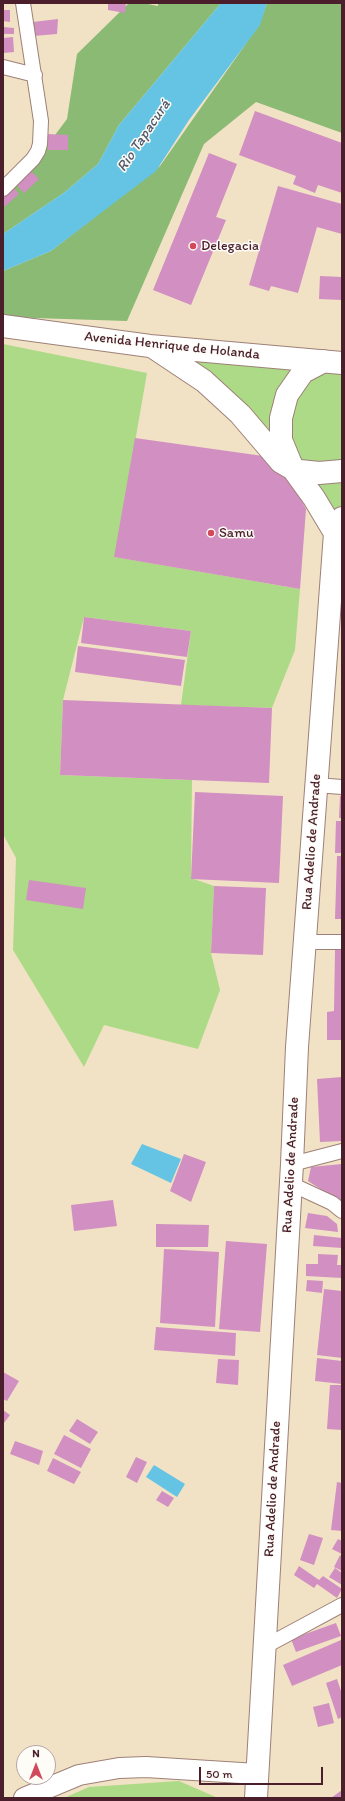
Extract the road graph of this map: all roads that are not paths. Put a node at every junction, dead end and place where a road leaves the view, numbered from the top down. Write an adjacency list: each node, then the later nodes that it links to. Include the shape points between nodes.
1 (23, 3): 3 (street)
2 (3, 67): 3 (street)
3 (35, 75): 4 (street, via 41,121 38,151)
4 (5, 184)
5 (3, 326): 6 (main road, Avenida Henrique de Holanda)
6 (150, 346): 7 (main road, Avenida Henrique de Holanda); 8 (main road, via 204,381 240,414 275,456)
7 (333, 362): 8 (main road, via 303,372 287,395 281,418 281,440)
8 (293, 469): 9 (main road, via 319,473); 10 (main road)
9 (342, 471)
10 (338, 525): 11 (main road, Rua Adelio de Andrade)
11 (316, 786): 12 (street); 13 (main road, Rua Adelio de Andrade)
12 (342, 787)
13 (305, 942): 14 (street); 16 (main road, Rua Adelio de Andrade, via 297,1047)
14 (342, 942)
15 (342, 1151): 16 (street)
16 (292, 1174): 17 (street); 19 (main road, Rua Adelio de Andrade)
17 (342, 1211)
18 (342, 1605): 19 (street)
19 (264, 1646): 20 (main road, Rua Adelio de Andrade)
20 (257, 1774): 21 (street, via 146,1767 96,1770); 22 (main road, Rua Adelio de Andrade)
21 (24, 1798)
22 (256, 1798)

